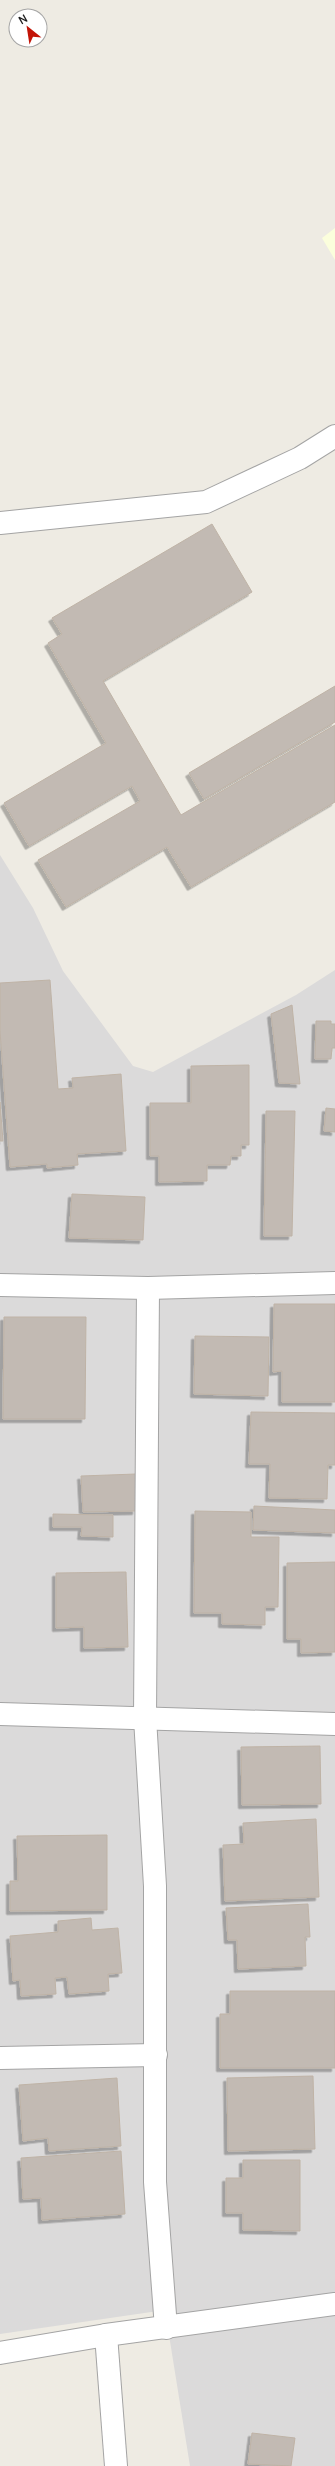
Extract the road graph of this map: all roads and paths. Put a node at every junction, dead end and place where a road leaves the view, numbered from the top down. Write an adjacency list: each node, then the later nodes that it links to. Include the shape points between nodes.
1 (335, 436): 2 (street, via 300,458 206,502)
2 (0, 523)
3 (335, 1283): 5 (street)
4 (0, 1286): 5 (street)
5 (148, 1288): 7 (street)
6 (0, 1714): 7 (street)
7 (146, 1718): 8 (street); 9 (street, via 155,1886)
8 (335, 1724)
9 (156, 2056): 10 (street); 12 (street, via 154,2182)
10 (0, 2058)
11 (335, 2304): 12 (street)
12 (166, 2328): 13 (street)
13 (106, 2335): 14 (street); 15 (street)
14 (0, 2353)
15 (116, 2466)

